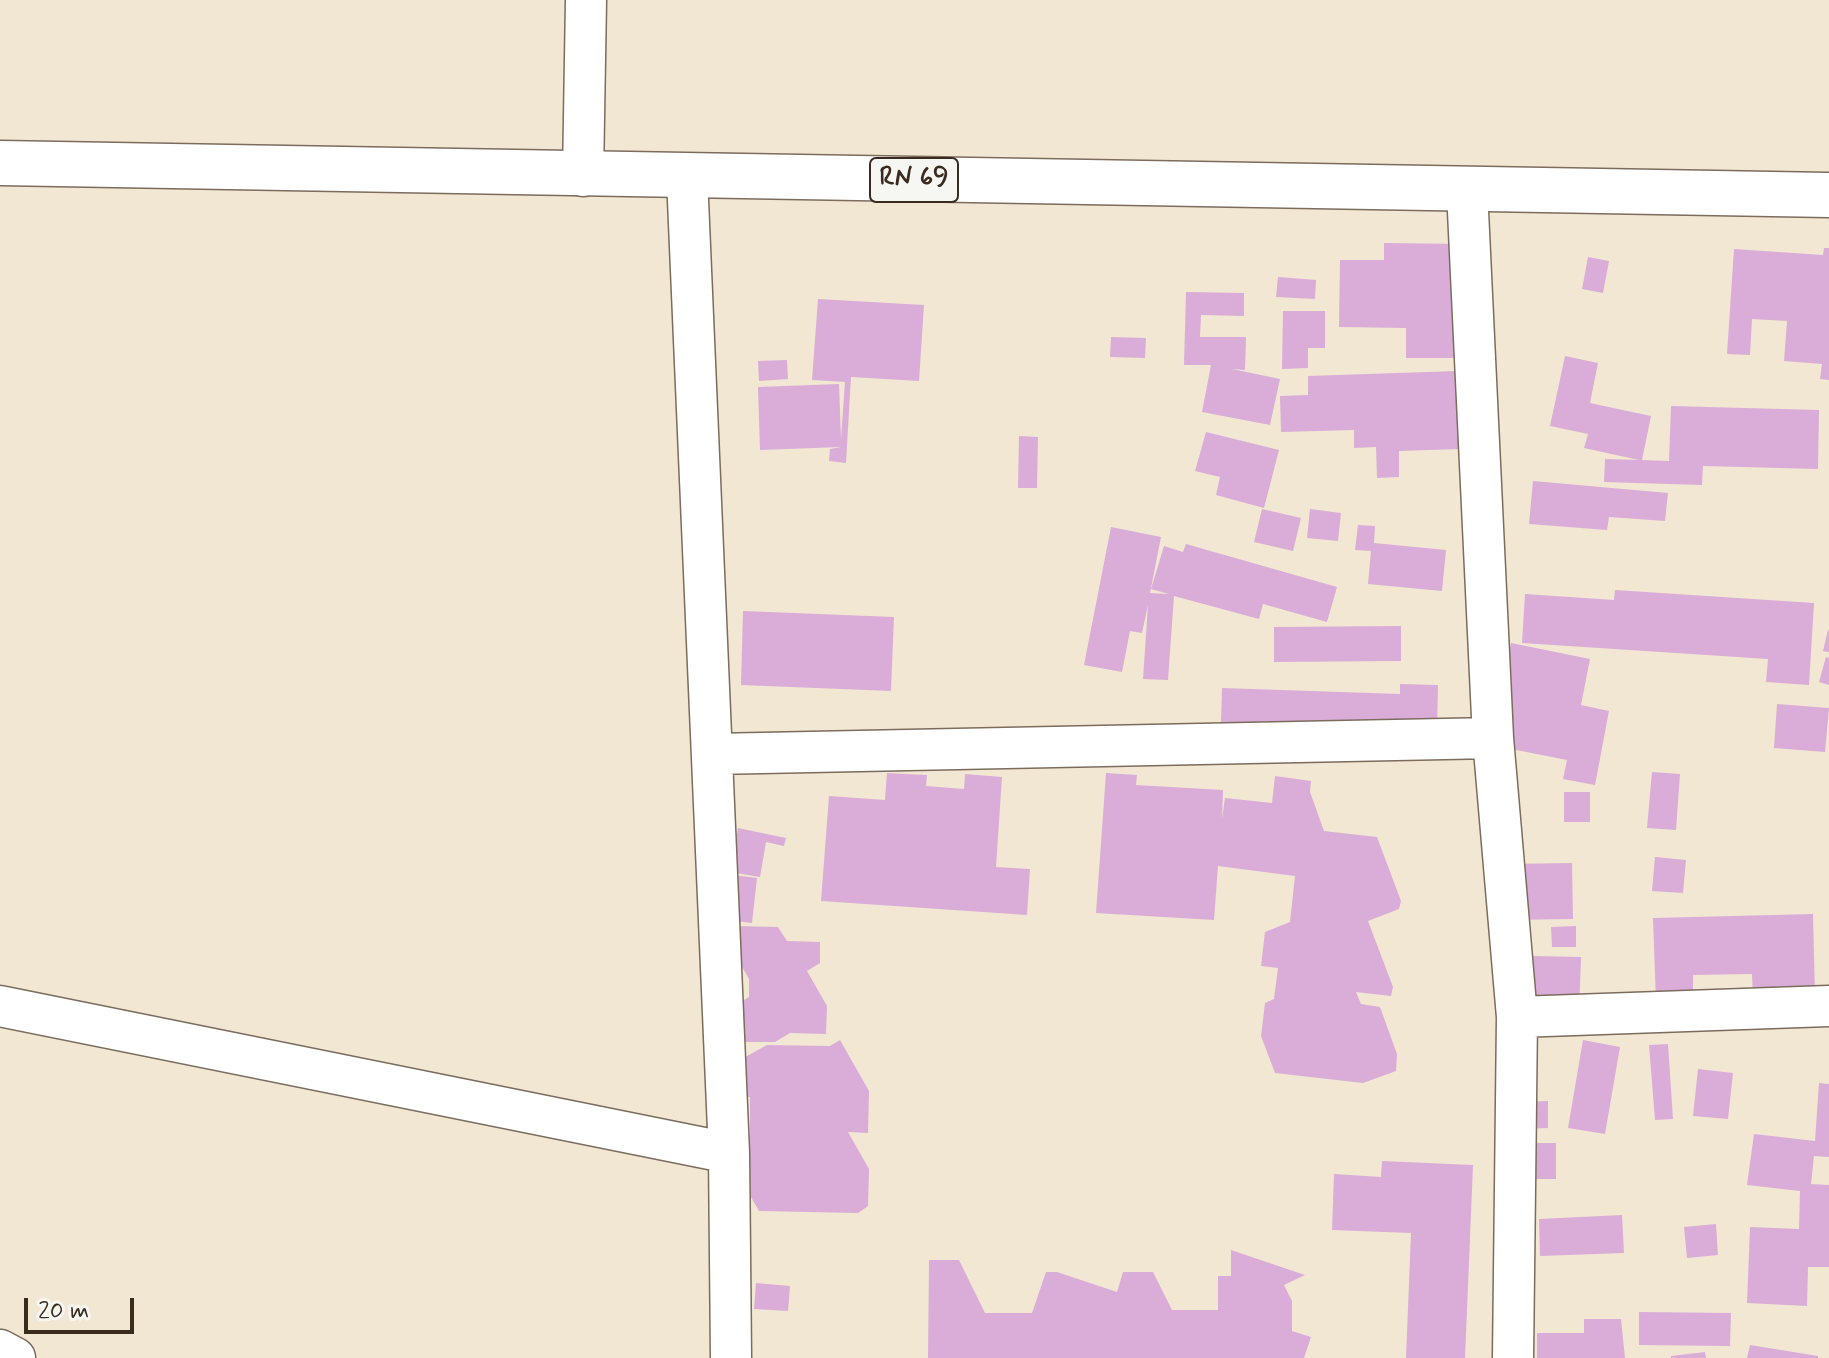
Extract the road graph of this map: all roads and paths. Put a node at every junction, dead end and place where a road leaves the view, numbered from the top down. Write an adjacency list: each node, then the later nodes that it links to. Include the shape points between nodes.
1 (586, 0): 3 (street)
2 (0, 163): 3 (main road, RN 69)
3 (583, 176): 4 (main road, RN 69)
4 (687, 177): 5 (main road, RN 69); 8 (street)
5 (1467, 190): 6 (main road, RN 69); 7 (street)
6 (1829, 195)
7 (1493, 738): 8 (street); 11 (street)
8 (713, 754): 12 (street)
9 (0, 1006): 12 (street)
10 (1829, 1006): 11 (street)
11 (1517, 1017): 16 (street)
12 (729, 1153): 15 (street)
13 (0, 1350): 14 (street)
14 (15, 1358)
15 (731, 1358)
16 (1513, 1358)

